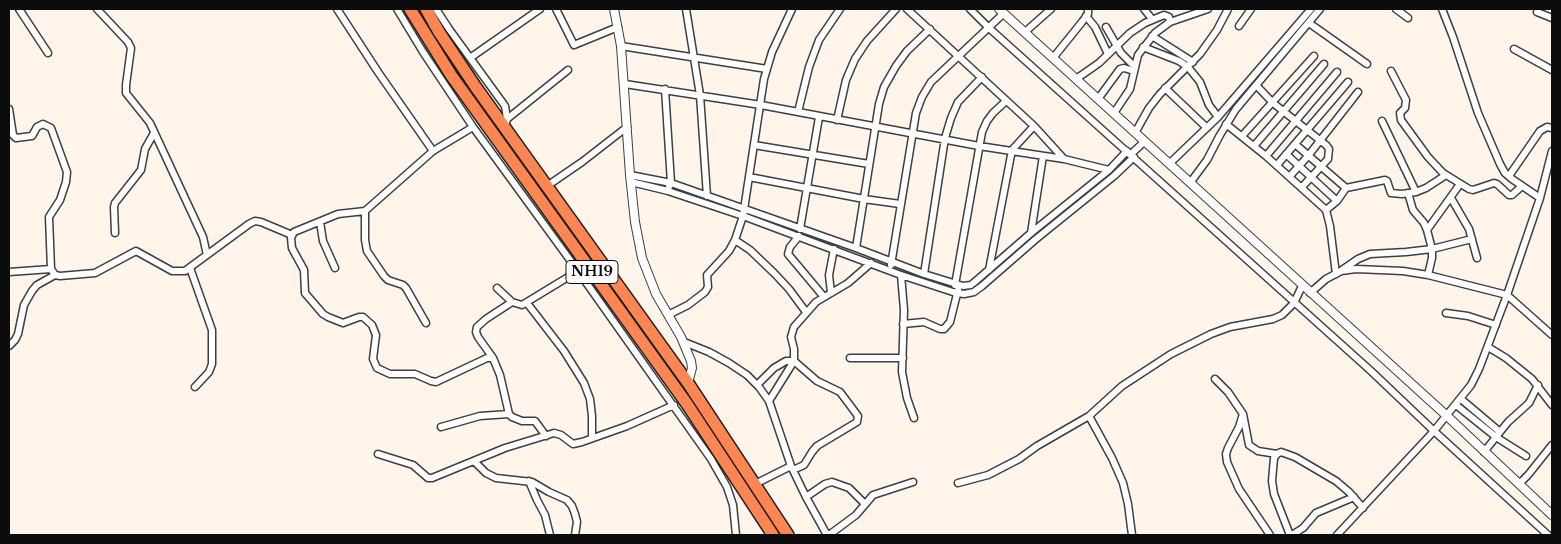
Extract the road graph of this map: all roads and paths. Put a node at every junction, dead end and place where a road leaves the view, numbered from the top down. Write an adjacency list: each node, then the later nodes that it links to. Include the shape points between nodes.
1 (19, 9): 48 (street)
2 (97, 9): 95 (street, via 131,48 126,93 147,117)
3 (337, 9): 106 (street)
4 (397, 9): 89 (street)
5 (410, 9): 242 (highway, NH19, via 457,83 687,404)
6 (426, 9): 86 (highway, NH19, via 454,55)
7 (436, 9): 52 (street)
8 (540, 9): 52 (street)
9 (556, 9): 38 (street, via 574,44)
10 (614, 9): 38 (street)
11 (686, 9): 53 (street)
12 (792, 9): 58 (street)
13 (840, 9): 78 (street, via 819,40)
14 (896, 9): 83 (street, via 855,59)
15 (907, 9): 41 (street)
16 (970, 9): 40 (street)
17 (1051, 9): 42 (street)
18 (1088, 9): 31 (street)
19 (1144, 9): 34 (street)
20 (1208, 9): 28 (street)
21 (1228, 9): 55 (street, via 1217,30)
22 (1251, 9): 37 (street)
23 (1320, 9): 36 (street)
24 (1396, 9): 32 (street)
25 (1442, 9): 124 (street, via 1478,113 1500,164)
26 (1307, 10): 82 (street)
27 (1002, 11): 40 (street); 42 (street)
28 (1191, 11): 35 (street)
29 (1162, 12): 34 (street); 35 (street)
30 (1537, 12): 33 (street)
31 (1086, 16): 49 (street); 54 (street)
32 (1408, 18)
33 (1552, 18)
34 (1152, 19): 44 (street)
35 (1170, 22): 43 (street)
36 (1309, 23): 57 (street); 68 (street)
37 (1239, 26)
38 (618, 27): 45 (street)
39 (1106, 27): 44 (street)
40 (989, 28): 50 (street); 109 (street)
41 (930, 29): 50 (street); 90 (street, via 907,51 884,87)
42 (1025, 32): 54 (street)
43 (1152, 36): 46 (street); 55 (street)
44 (1116, 45): 49 (street); 59 (street)
45 (621, 46): 53 (street); 67 (street)
46 (1142, 47): 55 (street); 59 (street)
47 (1514, 49): 61 (street)
48 (48, 53)
49 (1108, 54): 65 (street)
50 (959, 56): 64 (street); 96 (street, via 931,82 919,105)
51 (1314, 56): 75 (street)
52 (470, 58): 86 (street, via 505,106)
53 (695, 58): 58 (street); 72 (street)
54 (1053, 58): 65 (street)
55 (1190, 64): 69 (street); 82 (street, via 1209,106)
56 (1324, 64): 79 (street)
57 (1368, 64)
58 (767, 69): 76 (street)
59 (1134, 69): 73 (street, via 1120,69); 80 (street, via 1130,89)
60 (568, 70): 86 (street)
61 (1552, 70)
62 (1337, 72): 84 (street)
63 (1391, 72): 122 (street, via 1406,100 1400,113 1401,120 1428,157)
64 (982, 77): 74 (street); 99 (street, via 958,102)
65 (1076, 79): 73 (street)
66 (1348, 82): 94 (street)
67 (625, 84): 70 (street); 91 (street)
68 (1256, 85): 75 (street); 87 (street)
69 (1165, 88): 92 (street); 97 (street, via 1149,108)
70 (665, 89): 72 (street); 128 (street)
71 (1358, 92): 100 (street)
72 (700, 95): 76 (street); 139 (street)
73 (1098, 99): 80 (street)
74 (1006, 101): 88 (street); 104 (street, via 987,121)
75 (1273, 103): 79 (street); 98 (street)
76 (761, 105): 78 (street); 103 (street)
77 (9, 108): 170 (street, via 16,138 32,136 43,124 51,128 67,172 60,200 49,217)
78 (798, 112): 81 (street)
79 (1284, 112): 84 (street); 105 (street)
80 (1114, 113): 97 (street)
81 (819, 117): 83 (street); 111 (street)
82 (1218, 117): 92 (street)
83 (836, 120): 90 (street)
84 (1296, 121): 94 (street); 113 (street)
85 (1382, 121): 137 (street)
86 (506, 123): 131 (highway, NH19)
87 (1226, 124): 98 (street); 129 (street, via 1208,160)
88 (1034, 126): 107 (street); 115 (street)
89 (473, 127): 106 (street); 168 (street)
90 (875, 127): 96 (street); 116 (street)
91 (627, 128): 127 (street); 131 (street)
92 (1206, 128): 117 (street)
93 (1552, 128): 124 (street, via 1543,127)
94 (1308, 130): 100 (street); 102 (street)
95 (154, 133): 151 (street, via 145,149 142,170 115,203); 160 (street, via 203,237)
96 (913, 133): 99 (street); 144 (street)
97 (1136, 133): 101 (street)
98 (1242, 136): 105 (street)
99 (945, 138): 104 (street); 172 (street)
100 (1320, 140): 114 (street); 120 (street, via 1329,149 1328,159)
101 (1144, 142): 109 (street); 117 (street)
102 (1295, 144): 110 (street); 114 (street)
103 (754, 145): 111 (street); 125 (street)
104 (979, 146): 107 (street); 175 (street)
105 (1254, 146): 113 (street)
106 (433, 150): 146 (street)
107 (1012, 150): 112 (street); 167 (street)
108 (1552, 151): 141 (street)
109 (1131, 154): 121 (street); 179 (street, via 1114,176 982,286 974,292); 185 (street)
110 (1286, 154): 118 (street); 119 (street)
111 (812, 155): 116 (street); 135 (street)
112 (1043, 156): 115 (street); 152 (street)
113 (1266, 156): 118 (street)
114 (1308, 156): 119 (street); 120 (street)
115 (1064, 159): 121 (street)
116 (869, 164): 142 (street)
117 (1169, 164): 129 (street)
118 (1278, 165): 123 (street)
119 (1299, 166): 123 (street); 126 (street)
120 (1321, 167): 126 (street); 134 (street)
121 (1109, 170): 152 (street)
122 (1446, 175): 130 (street); 137 (street)
123 (1290, 176): 133 (street)
124 (1509, 176): 132 (street)
125 (749, 177): 135 (street); 147 (street)
126 (1312, 177): 133 (street); 143 (street)
127 (630, 179): 128 (street); 136 (street); 188 (street, via 642,258)
128 (670, 183): 136 (street); 139 (street)
129 (1190, 183): 176 (street)
130 (1460, 184): 132 (street, via 1473,190 1497,184 1508,195); 140 (street)
131 (547, 186): 201 (highway, NH19)
132 (1522, 186): 141 (street)
133 (1302, 188): 145 (street)
134 (1346, 188): 138 (street, via 1385,180 1391,193); 143 (street)
135 (807, 189): 142 (street); 149 (street)
136 (668, 191): 147 (street)
137 (1416, 192): 138 (street)
138 (1408, 193): 150 (street, via 1413,210)
139 (707, 196): 147 (street)
140 (1451, 198): 150 (street); 155 (street)
141 (1540, 198): 181 (street)
142 (864, 199): 144 (street); 157 (street)
143 (1337, 201): 145 (street)
144 (900, 204): 163 (street)
145 (1326, 210): 171 (street)
146 (365, 211): 148 (street, via 338,214); 189 (street, via 368,251 384,276 406,288)
147 (744, 212): 149 (street); 154 (street); 156 (street)
148 (320, 222): 153 (street); 165 (street, via 323,241)
149 (800, 229): 157 (street)
150 (1427, 230): 159 (street)
151 (115, 233)
152 (1031, 233): 167 (street)
153 (292, 235): 160 (street, via 255,222); 196 (street, via 292,248 304,270 305,293 328,317 343,323 359,317 372,325 376,335 374,364 382,371 398,375 415,374 436,382)
154 (799, 236): 158 (street); 182 (street, via 788,254)
155 (1472, 238): 159 (street); 161 (street)
156 (735, 240): 186 (street, via 774,273); 188 (street, via 707,275 705,292)
157 (856, 248): 163 (street)
158 (834, 249): 162 (street); 178 (street)
159 (1432, 249): 171 (street, via 1370,254); 174 (street)
160 (207, 255): 164 (street)
161 (1476, 258)
162 (871, 263): 166 (street); 178 (street)
163 (892, 263): 166 (street); 172 (street)
164 (190, 268): 170 (street, via 172,271 136,251 95,272 60,276); 204 (street, via 212,330 212,364 209,372)
165 (335, 268)
166 (889, 270): 173 (street)
167 (989, 270): 175 (street, via 971,284)
168 (578, 271): 184 (street); 210 (street)
169 (9, 272): 170 (street)
170 (53, 272): 194 (street, via 32,291 24,305 18,334)
171 (1338, 272): 174 (street, via 1376,269); 180 (street)
172 (924, 274): 175 (street)
173 (902, 275): 179 (street); 190 (street)
174 (1428, 275): 181 (street)
175 (957, 285): 179 (street)
176 (1302, 286): 180 (street); 185 (street)
177 (497, 288): 183 (street)
178 (831, 293): 182 (street)
179 (957, 293): 190 (street, via 950,322 944,329 924,322)
180 (1310, 293): 215 (street)
181 (1507, 295): 191 (street); 192 (street)
182 (824, 297): 186 (street)
183 (512, 302): 184 (street); 196 (street, via 477,327 478,337)
184 (527, 303): 221 (street, via 584,383 590,399)
185 (1294, 303): 214 (street, via 1277,317 1230,327 1171,354 1122,386); 218 (street)
186 (806, 312): 199 (street, via 792,332)
187 (1446, 313): 191 (street)
188 (668, 315): 193 (street)
189 (426, 323)
190 (904, 324): 198 (street)
191 (1496, 325): 195 (street)
192 (1552, 335)
193 (684, 342): 201 (street, via 692,361); 202 (street, via 723,359)
194 (9, 346)
195 (1488, 347): 203 (street); 207 (street)
196 (493, 358): 212 (street)
197 (850, 358): 198 (street)
198 (902, 358): 216 (street, via 904,385)
199 (794, 361): 202 (street, via 786,361 774,368); 208 (street); 228 (street, via 817,381 840,392 858,419 817,446 804,465)
200 (1215, 379): 213 (street)
201 (688, 383): 232 (highway, NH19)
202 (757, 385): 208 (street)
203 (1538, 385): 206 (street); 219 (street, via 1528,403)
204 (195, 386)
205 (1552, 390): 206 (street)
206 (1545, 395): 211 (street)
207 (1462, 398): 209 (street); 219 (street)
208 (769, 401): 228 (street)
209 (1456, 404): 215 (street); 219 (street)
210 (674, 405): 221 (street); 241 (street, via 727,487 733,505)
211 (1552, 405)
212 (509, 414): 217 (street, via 480,416); 220 (street, via 522,421 536,421)
213 (1243, 414): 225 (street, via 1250,445); 246 (street, via 1228,448 1227,462 1239,489)
214 (1089, 416): 231 (street, via 1007,466); 245 (street, via 1123,483)
215 (1446, 416): 218 (street); 223 (street)
216 (914, 418)
217 (441, 427)
218 (1434, 432): 237 (street); 249 (street)
219 (1498, 435): 223 (street); 226 (street)
220 (546, 436): 221 (street, via 557,433 573,444); 227 (street)
221 (592, 438)
222 (1552, 445): 233 (street)
223 (1484, 452): 233 (street)
224 (378, 454): 227 (street, via 413,465 428,478)
225 (1277, 454): 235 (street, via 1281,452 1318,469); 247 (street, via 1273,466 1274,494)
226 (1526, 456)
227 (474, 461): 229 (street, via 496,478)
228 (792, 468): 232 (street); 234 (street)
229 (529, 481): 239 (street, via 546,515); 240 (street, via 567,500 576,522)
230 (913, 482): 236 (street, via 873,494)
231 (958, 483)
232 (755, 484): 243 (highway, NH19)
233 (1519, 484): 238 (street)
234 (806, 497): 236 (street, via 832,482 849,488); 244 (street)
235 (1354, 497): 237 (street); 247 (street, via 1316,513)
236 (865, 504): 244 (street, via 856,515)
237 (1363, 508): 248 (street)
238 (1552, 515)
239 (550, 535)
240 (575, 535)
241 (736, 535)
242 (773, 535)
243 (788, 535)
244 (828, 535)
245 (1132, 535)
246 (1270, 535)
247 (1291, 535)
248 (1337, 535)
249 (1548, 535)

